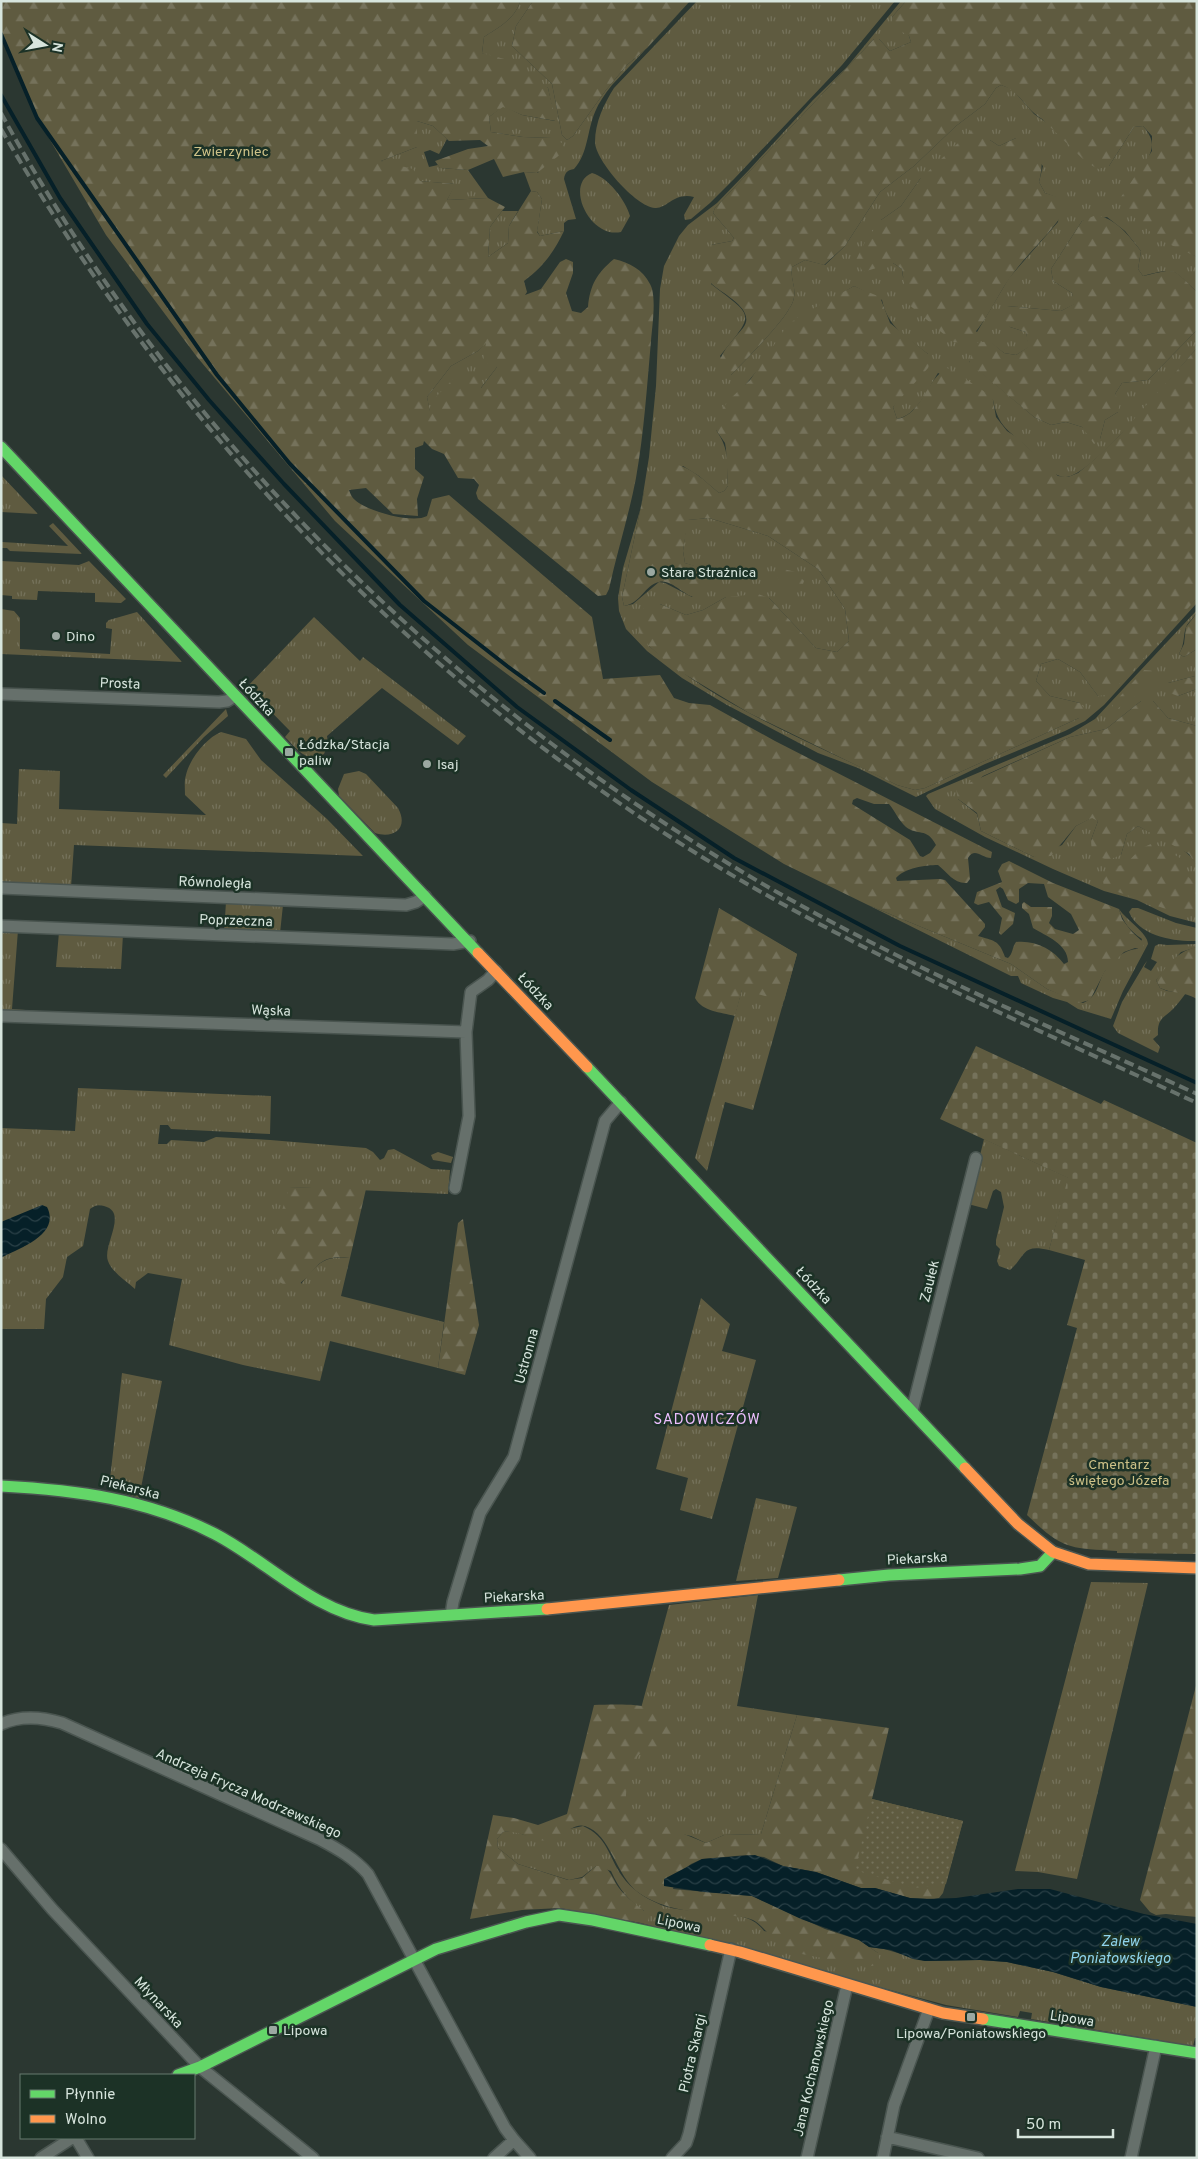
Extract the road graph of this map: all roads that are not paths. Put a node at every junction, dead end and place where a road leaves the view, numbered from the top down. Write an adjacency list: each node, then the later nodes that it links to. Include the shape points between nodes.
1 (1, 447): 3 (street, Łódzka)
2 (1, 694): 3 (street, Prosta, via 219,702)
3 (235, 696): 5 (street, Łódzka)
4 (1, 888): 5 (street, Równoległa, via 406,905)
5 (425, 896): 7 (street, Łódzka)
6 (1, 926): 7 (street, Poprzeczna, via 456,944)
7 (470, 941): 8 (street, Łódzka)
8 (496, 971): 10 (street, via 471,992); 11 (street, Łódzka)
9 (1, 1016): 10 (street, Wąska)
10 (466, 1032): 13 (street, via 469,1116)
11 (621, 1102): 14 (street, Łódzka); 18 (street, Ustronna, via 605,1122 514,1457 480,1513)
12 (976, 1158): 14 (street, Zaułek)
13 (454, 1188)
14 (912, 1411): 16 (street, Łódzka, via 1018,1524)
15 (1, 1486): 18 (street, Piekarska, via 100,1493 161,1510 215,1534 331,1610 348,1616 388,1620)
16 (1053, 1552): 17 (street, via 1105,1566); 18 (street, Piekarska, via 1040,1566 1027,1568 869,1576 550,1609)
17 (1197, 1568)
18 (451, 1615)
19 (1, 1724): 22 (street, Andrzeja Frycza Modrzewskiego, via 30,1718 62,1724 344,1852 368,1874)
20 (1, 1849): 27 (street, Młynarska, via 52,1909)
21 (731, 1950): 22 (street, Lipowa, via 593,1920 559,1916 456,1942); 23 (street, Lipowa); 38 (street, Piotra Skargi, via 689,2134 686,2143)
22 (412, 1959): 27 (street, Lipowa); 32 (street, Andrzeja Frycza Modrzewskiego)
23 (847, 1985): 24 (street, Lipowa); 39 (street, Jana Kochanowskiego)
24 (929, 2009): 25 (street, Lipowa); 29 (street, via 894,2105)
25 (1156, 2046): 26 (street, Lipowa); 42 (street)
26 (1197, 2053)
27 (200, 2067): 28 (street, Lipowa); 35 (street, Młynarska)
28 (181, 2074)
29 (886, 2138): 40 (street); 41 (street)
30 (70, 2139): 33 (street)
31 (77, 2139): 34 (street)
32 (514, 2140): 36 (street); 37 (street, Andrzeja Frycza Modrzewskiego)
33 (41, 2158)
34 (88, 2158)
35 (312, 2158)
36 (494, 2158)
37 (530, 2158)
38 (672, 2158)
39 (807, 2158)
40 (883, 2158)
41 (978, 2158)
42 (1131, 2158)

